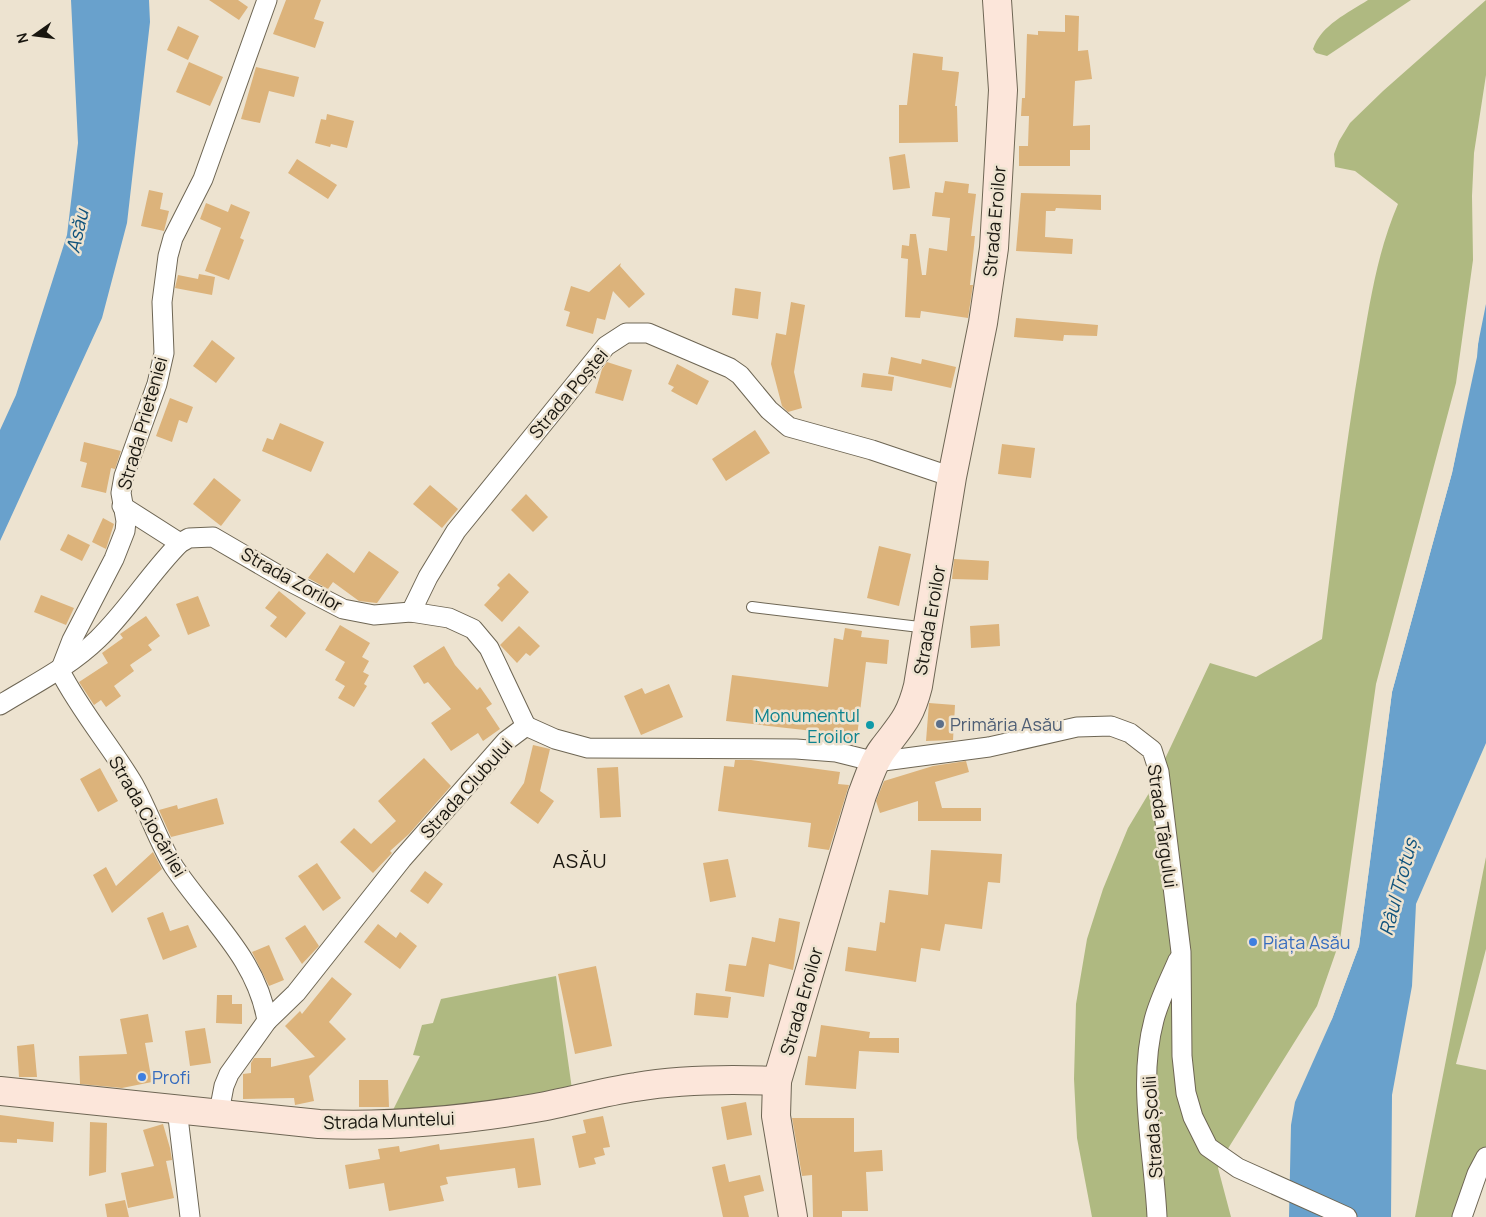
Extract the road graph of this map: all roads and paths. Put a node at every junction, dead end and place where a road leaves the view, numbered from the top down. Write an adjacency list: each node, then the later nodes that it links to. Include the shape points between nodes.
1 (267, 0): 4 (street, Strada Prieteniei, via 203,179 173,238 162,302 164,353 161,371 124,476)
2 (998, 0): 3 (main road, Strada Eroilor, via 1003,90 995,239)
3 (952, 477): 7 (street, Strada Poștei, via 789,427 730,368 648,333 626,333 606,346 472,509 440,554); 8 (main road, Strada Eroilor)
4 (122, 506): 5 (street); 9 (street, Strada Prieteniei, via 126,531)
5 (180, 543): 7 (street, Strada Zorilor, via 202,536 221,540 343,609 374,615); 9 (street, via 112,624)
6 (752, 607): 8 (lane)
7 (411, 612): 11 (street, Strada Zorilor, via 463,623 481,636)
8 (928, 628): 12 (main road, Strada Eroilor, via 912,707)
9 (60, 671): 10 (street, via 39,680); 14 (street, Strada Ciocârliei, via 73,696 134,786 175,868 246,963 259,988)
10 (0, 706)
11 (526, 726): 12 (street, Strada Clubului, via 555,739 588,748 796,748 836,752); 14 (street, Strada Clubului, via 506,741 402,859 313,973)
12 (876, 762): 13 (street, Strada Târgului, via 989,747 1077,727 1111,726 1130,733 1152,750 1159,772); 15 (main road, Strada Eroilor, via 862,795)
13 (1181, 952): 22 (street, Strada Școlii, via 1154,1020 1147,1071 1148,1124 1156,1179); 23 (street, Strada Târgului, via 1182,1056 1186,1093 1193,1117 1208,1147 1238,1168)
14 (267, 1021): 18 (street, Strada Clubului, via 229,1074)
15 (777, 1081): 18 (main road, Strada Muntelui, via 679,1082 635,1087 525,1109 384,1124 319,1124); 21 (main road, Strada Eroilor, via 776,1116)
16 (0, 1091): 17 (main road, Strada Muntelui)
17 (177, 1109): 18 (main road, Strada Muntelui); 20 (street)
18 (219, 1112)
19 (1486, 1157): 24 (street)
20 (190, 1217)
21 (793, 1217)
22 (1157, 1217)
23 (1347, 1217)
24 (1462, 1217)

